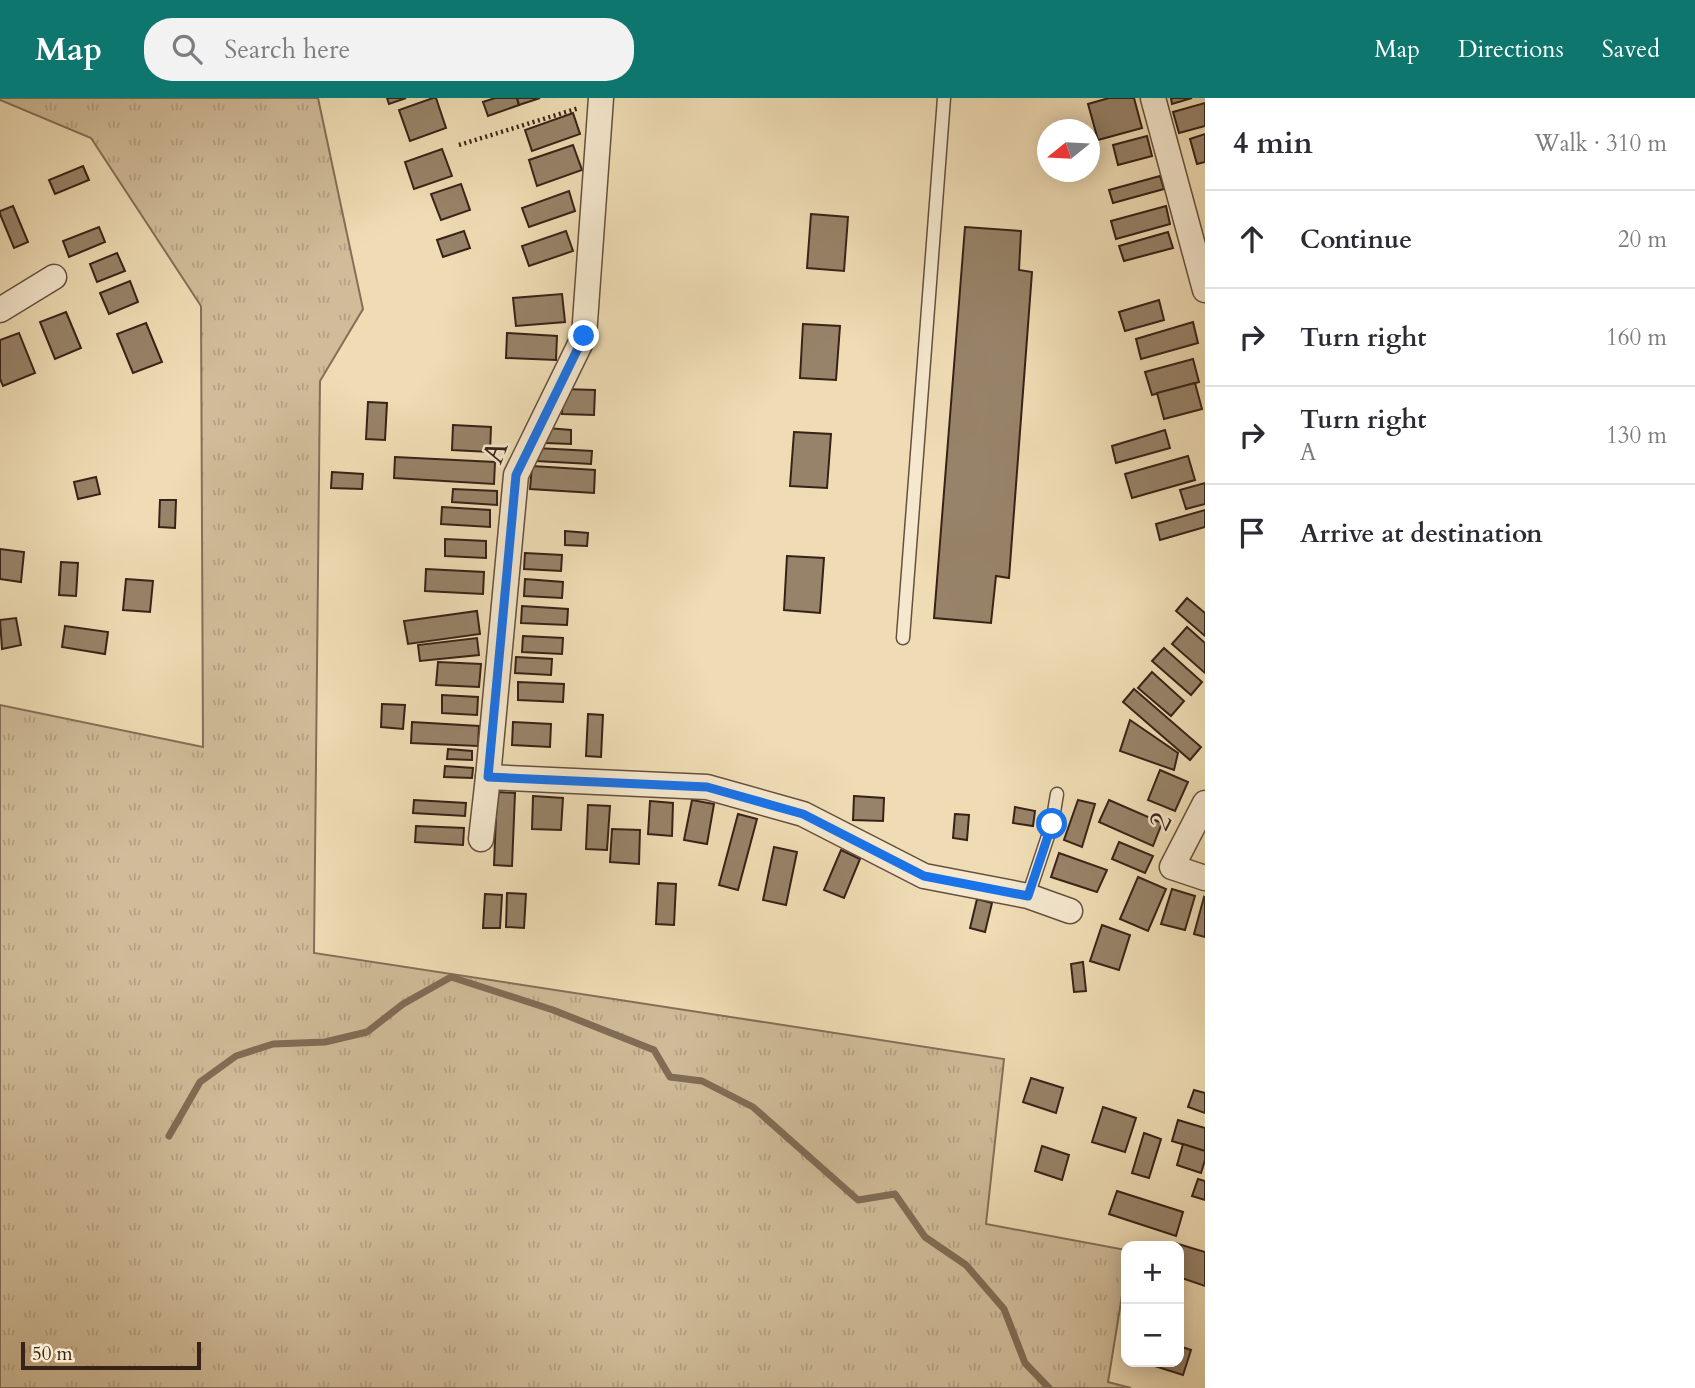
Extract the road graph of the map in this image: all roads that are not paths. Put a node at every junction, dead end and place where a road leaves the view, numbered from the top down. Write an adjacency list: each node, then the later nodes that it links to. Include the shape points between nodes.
1 (944, 98): 7 (lane)
2 (1153, 98): 5 (street)
3 (601, 100): 8 (street, A, via 584,336 516,475)
4 (54, 277): 6 (street)
5 (1205, 290)
6 (0, 310)
7 (904, 638)
8 (488, 777): 11 (street, A); 13 (street, via 707,787 803,814 924,876)
9 (1057, 794): 13 (lane)
10 (1205, 803): 12 (street, 2, via 1172,867)
11 (481, 839)
12 (1205, 878)
13 (1028, 896): 14 (street)
14 (1070, 911)

